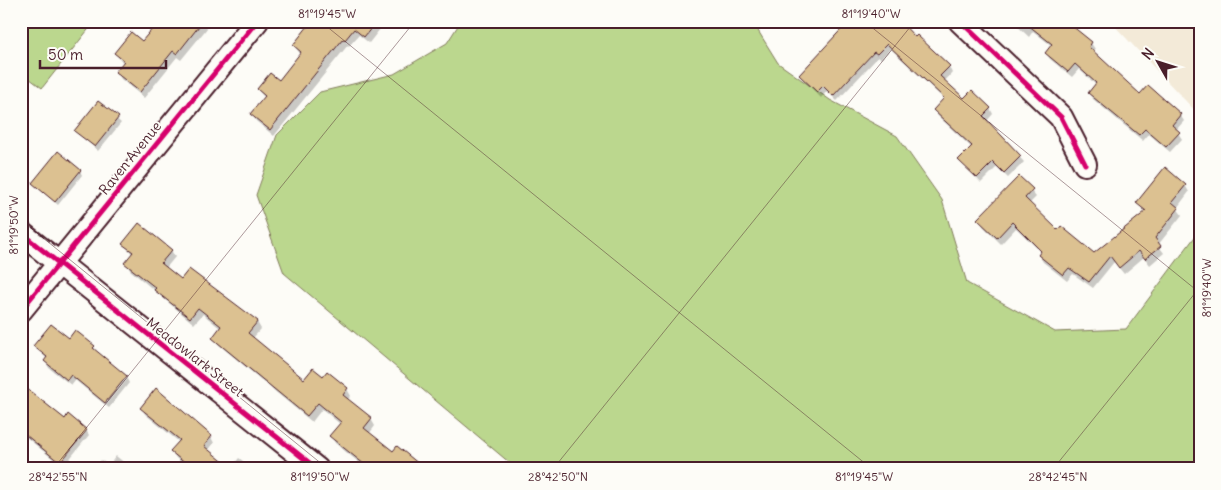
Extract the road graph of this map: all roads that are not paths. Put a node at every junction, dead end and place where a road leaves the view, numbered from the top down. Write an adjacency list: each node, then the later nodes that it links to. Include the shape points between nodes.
1 (257, 21): 5 (street, Raven Avenue)
2 (960, 21): 3 (street, via 1061,117)
3 (1085, 164)
4 (21, 233): 5 (street, Meadowlark Street)
5 (58, 264): 6 (street, Raven Avenue); 7 (street, Meadowlark Street)
6 (21, 310)
7 (317, 469)

